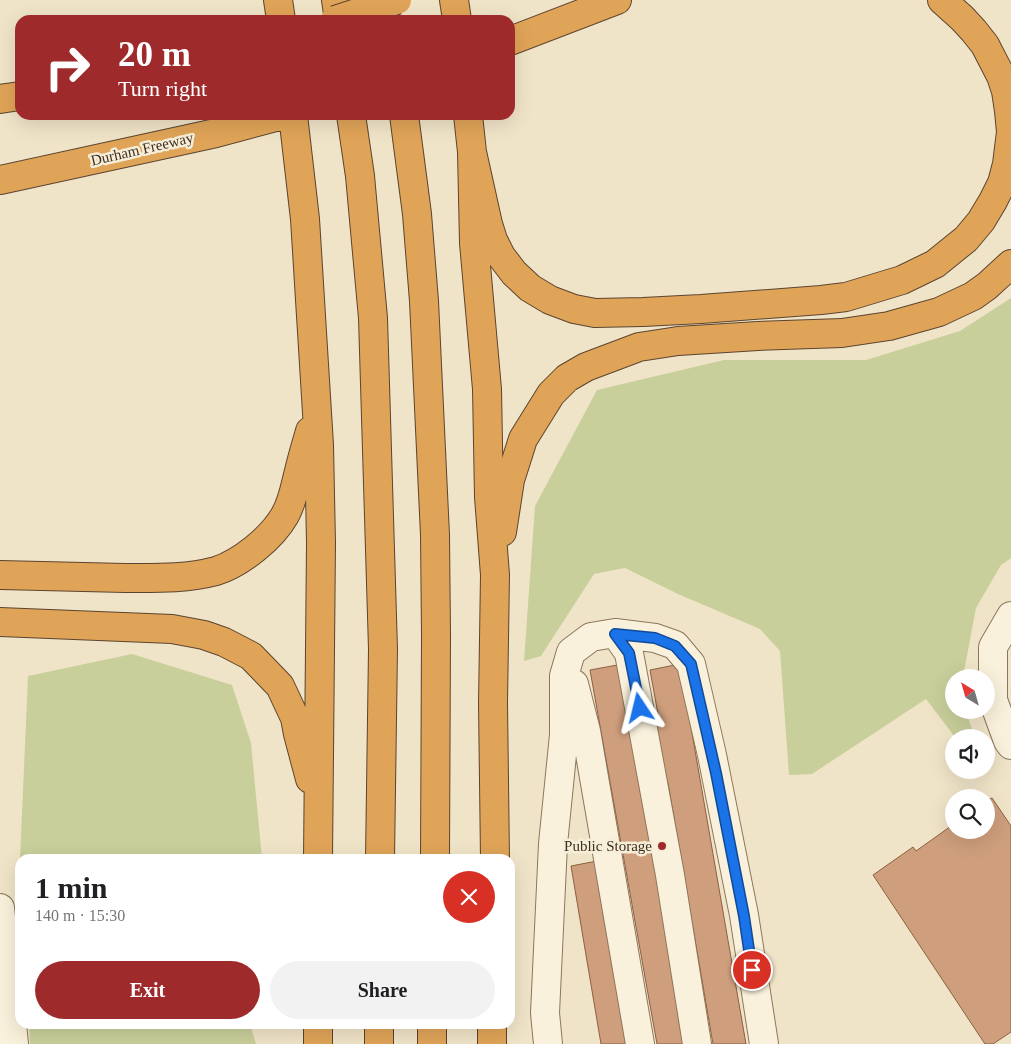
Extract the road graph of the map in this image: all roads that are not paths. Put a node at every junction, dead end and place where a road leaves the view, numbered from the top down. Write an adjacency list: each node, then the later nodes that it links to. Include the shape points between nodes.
1 (278, 0): 8 (highway)
2 (336, 0): 9 (highway)
3 (389, 0): 11 (highway)
4 (398, 0): 10 (highway, bridge)
5 (454, 0): 12 (highway)
6 (618, 0): 13 (highway)
7 (942, 0): 23 (highway, via 985,45 1006,91 1011,132 1002,183 981,221 966,239 935,264 902,280 846,297 811,301 643,312 574,309 530,288 500,256 492,240)
8 (280, 15)
9 (337, 15)
10 (352, 15)
11 (390, 15)
12 (456, 15)
13 (515, 40)
14 (0, 92): 15 (highway)
15 (15, 94)
16 (15, 96): 17 (highway)
17 (0, 99)
18 (263, 120): 24 (highway, Durham Freeway)
19 (294, 120): 26 (highway, via 305,219)
20 (352, 120): 37 (highway, via 374,327 383,649)
21 (405, 120): 38 (highway, via 424,300 435,535)
22 (469, 120): 23 (highway)
23 (472, 152): 28 (highway, via 474,243 487,389 489,497)
24 (0, 180)
25 (1011, 264): 28 (highway, via 973,296 939,312 906,322 842,333 687,340 639,347 586,367 567,378 550,394 522,438 510,480)
26 (316, 405): 27 (highway, via 295,491 286,514 261,544 238,560 218,570 166,578); 35 (highway, via 321,543)
27 (0, 574)
28 (495, 575): 39 (highway)
29 (1011, 616): 33 (street, via 993,647)
30 (0, 622): 35 (highway, via 172,629 204,635 251,656 280,686 289,704)
31 (615, 634): 32 (street, via 591,637 571,652); 52 (street, via 629,653); 53 (street, via 655,638 675,646 691,664 744,916)
32 (567, 666): 50 (street, via 553,844 545,1013); 51 (street, via 586,730)
33 (1002, 669): 34 (street, via 992,700)
34 (1011, 745)
35 (319, 812): 36 (highway)
36 (318, 854)
37 (380, 854)
38 (435, 854)
39 (495, 854)
40 (0, 908): 45 (street)
41 (318, 1029): 46 (highway)
42 (379, 1029): 47 (highway)
43 (432, 1029): 48 (highway)
44 (492, 1029): 49 (highway)
45 (14, 1044)
46 (318, 1044)
47 (379, 1044)
48 (432, 1044)
49 (492, 1044)
50 (548, 1044)
51 (640, 1044)
52 (697, 1044)
53 (764, 1044)

